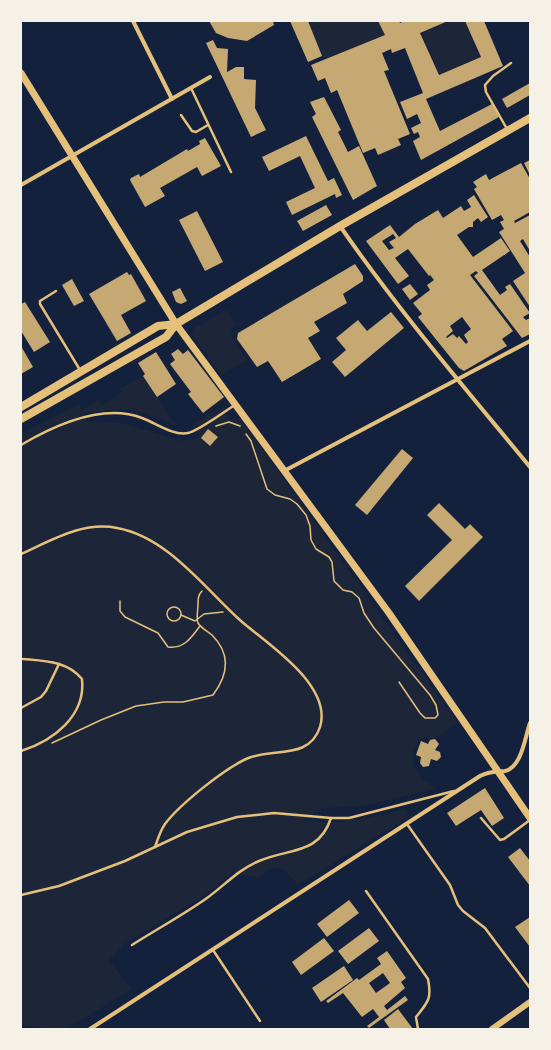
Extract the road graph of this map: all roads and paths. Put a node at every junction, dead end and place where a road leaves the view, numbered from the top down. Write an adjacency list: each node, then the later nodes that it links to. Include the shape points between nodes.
1 (133, 21): 6 (street)
2 (512, 63): 10 (lane, via 485,85 486,92)
3 (21, 73): 11 (main road)
4 (210, 77): 5 (street)
5 (191, 88): 6 (street); 9 (lane)
6 (172, 99): 11 (street)
7 (181, 115): 9 (lane, via 192,132)
8 (530, 118): 10 (main road)
9 (208, 126): 12 (lane)
10 (508, 131): 14 (main road)
11 (72, 156): 13 (street); 16 (main road)
12 (231, 172)
13 (21, 186)
14 (340, 226): 16 (main road); 19 (street, via 367,265)
15 (56, 291): 18 (lane, via 44,298 40,304)
16 (176, 324): 18 (main road, via 158,326); 20 (main road); 22 (main road, via 166,337)
17 (530, 341): 19 (street)
18 (81, 372): 21 (main road)
19 (459, 380): 27 (street); 28 (street)
20 (235, 405): 23 (lane); 28 (main road)
21 (21, 406)
22 (21, 419)
23 (206, 422): 24 (path, via 213,426 229,422); 26 (lane, via 189,433 183,433 133,415 105,414 59,426)
24 (242, 427)
25 (244, 432): 38 (path, via 267,489 275,495 290,499 306,515 311,540 316,549 332,562 334,581 343,590 352,592 359,598 364,613 374,628 430,695 438,714 435,718 425,718 420,714)
26 (21, 445)
27 (530, 467)
28 (284, 471): 43 (main road, via 421,658)
29 (21, 554): 30 (lane, via 82,529 97,526 117,528 134,532 153,543)
30 (208, 586): 32 (lane); 34 (path, via 198,597)
31 (120, 601): 35 (path, via 120,611 126,617 158,633 168,647 180,647 192,638)
32 (233, 612): 34 (path, via 212,612); 49 (lane, via 287,658 305,678 320,707 320,727 314,739 303,748 251,757 222,773 169,820)
33 (181, 615): 33 (path, via 177,607 167,611 171,620 178,619); 34 (path, via 192,621)
34 (197, 619): 35 (path)
35 (200, 626): 41 (path, via 220,643 226,659 227,666 213,695 183,702 136,706)
36 (23, 659): 37 (lane)
37 (59, 664): 39 (lane, via 41,697); 42 (lane, via 68,666 82,679 82,694 78,706 66,724 53,736 41,744)
38 (399, 682)
39 (21, 708)
40 (530, 723): 43 (street, via 516,764 506,770)
41 (48, 745)
42 (21, 751)
43 (496, 771): 44 (street, via 485,773); 47 (main road)
44 (457, 790): 45 (lane, via 366,815); 48 (street)
45 (331, 818): 49 (lane, via 274,813 243,816 202,826); 52 (lane, via 327,831 314,843 251,864 207,898)
46 (481, 818): 47 (lane, via 500,840)
47 (530, 819)
48 (407, 823): 53 (street); 54 (lane, via 450,885 458,905 485,928)
49 (155, 847): 51 (lane, via 59,886)
50 (366, 892): 58 (lane, via 428,979 428,1002 416,1017)
51 (21, 895)
52 (132, 945)
53 (213, 949): 56 (lane); 57 (street)
54 (530, 988)
55 (530, 1002): 59 (street)
56 (260, 1021)
57 (90, 1029)
58 (418, 1029)
59 (492, 1029)

